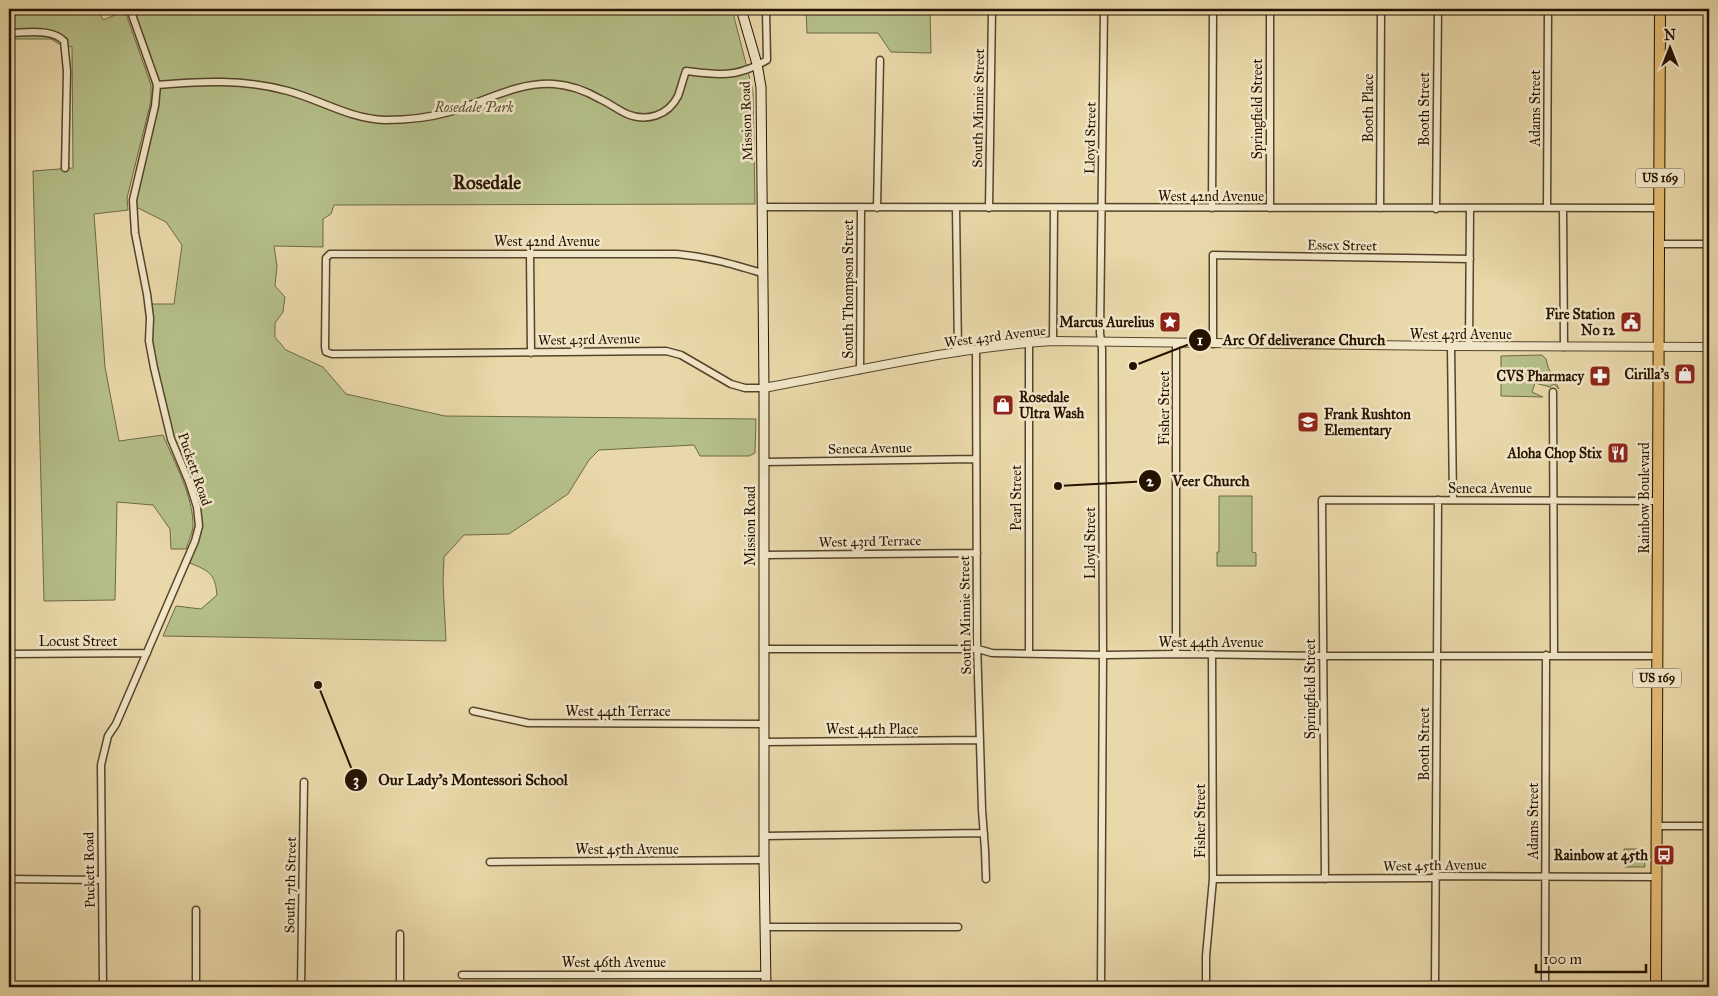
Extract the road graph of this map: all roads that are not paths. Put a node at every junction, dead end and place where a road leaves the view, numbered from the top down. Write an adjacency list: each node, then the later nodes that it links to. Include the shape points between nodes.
1 (130, 9): 15 (street, Puckett Road)
2 (741, 9): 14 (main road, Mission Road)
3 (992, 9): 21 (street, South Minnie Street)
4 (1104, 9): 23 (street, Lloyd Street)
5 (1213, 9): 24 (street)
6 (1270, 9): 25 (street, Springfield Street)
7 (1381, 9): 26 (street, Booth Place)
8 (1438, 9): 30 (street, Booth Street)
9 (1548, 9): 27 (street, Adams Street)
10 (1660, 9): 29 (main road, Rainbow Boulevard / US 169)
11 (766, 11): 14 (street, Mission Road, via 767,58 765,62)
12 (9, 33): 16 (street, via 50,33 64,41 67,71)
13 (880, 60): 19 (street)
14 (756, 64): 15 (street, via 737,72 686,71 677,97 668,110 642,118 627,114 577,88 555,84 531,85 423,118 392,120 360,117 289,91 241,82); 17 (main road, Mission Road, via 761,87)
15 (156, 85): 65 (street, Puckett Road, via 155,106 133,200 135,233 147,294 154,368 171,439 197,507 199,526)
16 (65, 168)
17 (762, 207): 18 (street, West 42nd Avenue); 36 (main road, Mission Road)
18 (861, 208): 19 (street, West 42nd Avenue); 51 (street, South Thompson Street)
19 (877, 208): 20 (street, West 42nd Avenue)
20 (956, 208): 21 (street, West 42nd Avenue); 49 (street)
21 (989, 208): 22 (street, West 42nd Avenue)
22 (1054, 208): 23 (street, West 42nd Avenue); 37 (street)
23 (1101, 208): 24 (street, West 42nd Avenue); 38 (street, Lloyd Street)
24 (1212, 208): 25 (street, West 42nd Avenue)
25 (1270, 208): 26 (street, West 42nd Avenue)
26 (1380, 208): 30 (street, West 42nd Avenue)
27 (1547, 208): 28 (street, West 42nd Avenue); 31 (street, West 42nd Avenue)
28 (1563, 208): 29 (street, West 42nd Avenue); 45 (street)
29 (1660, 208): 32 (main road, Rainbow Boulevard / US 169)
30 (1436, 209): 31 (street, West 42nd Avenue)
31 (1470, 209): 35 (street)
32 (1660, 244): 33 (street); 44 (main road, Rainbow Boulevard / US 169)
33 (1709, 244)
34 (530, 253): 36 (street, West 42nd Avenue, via 702,256); 48 (street, West 42nd Avenue, via 330,254 326,258); 50 (street)
35 (1470, 259): 41 (street, Essex Street, via 1213,255); 43 (street)
36 (762, 273): 52 (main road, Mission Road)
37 (1053, 341): 38 (street, West 43rd Avenue); 39 (street, West 43rd Avenue)
38 (1100, 341): 40 (street, West 43rd Avenue); 70 (street, Lloyd Street)
39 (1029, 342): 47 (street, West 43rd Avenue); 66 (street, Pearl Street)
40 (1176, 343): 41 (street, West 43rd Avenue); 68 (street, Fisher Street)
41 (1213, 344): 42 (street, West 43rd Avenue)
42 (1451, 346): 43 (street, West 43rd Avenue); 58 (street)
43 (1470, 346): 45 (street, West 43rd Avenue)
44 (1659, 346): 45 (street, West 43rd Avenue); 46 (street, West 43rd Avenue); 60 (main road, Rainbow Boulevard / US 169)
45 (1564, 347)
46 (1709, 347)
47 (976, 350): 49 (street, West 43rd Avenue); 54 (street, South Minnie Street)
48 (326, 352): 50 (street, West 43rd Avenue)
49 (958, 352): 51 (street, West 43rd Avenue)
50 (531, 353): 52 (street, West 43rd Avenue, via 666,351 681,355 731,384)
51 (860, 370): 52 (street, West 43rd Avenue)
52 (764, 388): 55 (main road, Mission Road)
53 (1553, 392): 59 (street)
54 (976, 459): 55 (street, Seneca Avenue); 61 (street, South Minnie Street)
55 (764, 462): 62 (main road, Mission Road)
56 (1322, 500): 57 (street, Seneca Avenue); 74 (street, Springfield Street)
57 (1438, 500): 58 (street, Seneca Avenue); 71 (street, Booth Street)
58 (1453, 500): 59 (street, Seneca Avenue)
59 (1553, 500): 60 (street, Seneca Avenue); 73 (street)
60 (1658, 501): 75 (main road, Rainbow Boulevard / US 169)
61 (977, 552): 62 (street, West 43rd Terrace); 64 (street, South Minnie Street)
62 (764, 555): 63 (main road, Mission Road)
63 (764, 649): 64 (street, West 44th Avenue); 77 (main road, Mission Road)
64 (978, 649): 66 (street, West 44th Avenue, via 992,653); 78 (street, South Minnie Street)
65 (147, 653): 67 (street, Locust Street); 94 (street, Puckett Road, via 108,736 101,765)
66 (1029, 653): 70 (street, West 44th Avenue)
67 (9, 654)
68 (1176, 654): 69 (street, West 44th Avenue); 70 (street, West 44th Avenue)
69 (1212, 654): 74 (street, West 44th Avenue); 92 (street, Fisher Street)
70 (1103, 655): 106 (street, Lloyd Street)
71 (1437, 655): 72 (street, West 44th Avenue); 74 (street, West 44th Avenue); 89 (street, Booth Street)
72 (1546, 655): 73 (street, West 44th Avenue); 87 (street, Adams Street)
73 (1554, 655): 75 (street, West 44th Avenue)
74 (1323, 656): 93 (street, Springfield Street)
75 (1658, 656): 81 (main road, Rainbow Boulevard / US 169)
76 (473, 710): 77 (street, West 44th Terrace, via 528,723)
77 (764, 724): 79 (main road, Mission Road)
78 (980, 740): 79 (street, West 44th Place); 83 (street, South Minnie Street)
79 (764, 742): 84 (main road, Mission Road)
80 (304, 782): 103 (street, South 7th Street)
81 (1657, 826): 82 (street); 88 (main road, Rainbow Boulevard / US 169)
82 (1709, 826)
83 (984, 833): 84 (street); 91 (street, South Minnie Street)
84 (764, 836): 85 (main road, Mission Road)
85 (764, 860): 86 (street, West 45th Avenue); 96 (main road, Mission Road)
86 (490, 862)
87 (1545, 876): 88 (street, West 45th Avenue); 89 (street, West 45th Avenue); 109 (street, Adams Street)
88 (1656, 877): 110 (main road, Rainbow Boulevard / US 169)
89 (1436, 878): 93 (street, West 45th Avenue); 108 (street, Booth Street)
90 (9, 879): 94 (street)
91 (986, 879)
92 (1213, 879): 93 (street, West 45th Avenue); 107 (street, Fisher Street)
93 (1325, 879)
94 (102, 880): 101 (street, Puckett Road)
95 (196, 910): 102 (street)
96 (765, 927): 97 (street); 100 (main road, Mission Road)
97 (958, 927)
98 (400, 934): 104 (street)
99 (462, 974): 100 (street, West 46th Avenue)
100 (766, 975): 105 (main road, Mission Road)
101 (103, 987)
102 (196, 987)
103 (301, 987)
104 (400, 987)
105 (766, 987)
106 (1101, 987)
107 (1206, 987)
108 (1436, 987)
109 (1545, 987)
110 (1656, 987)

